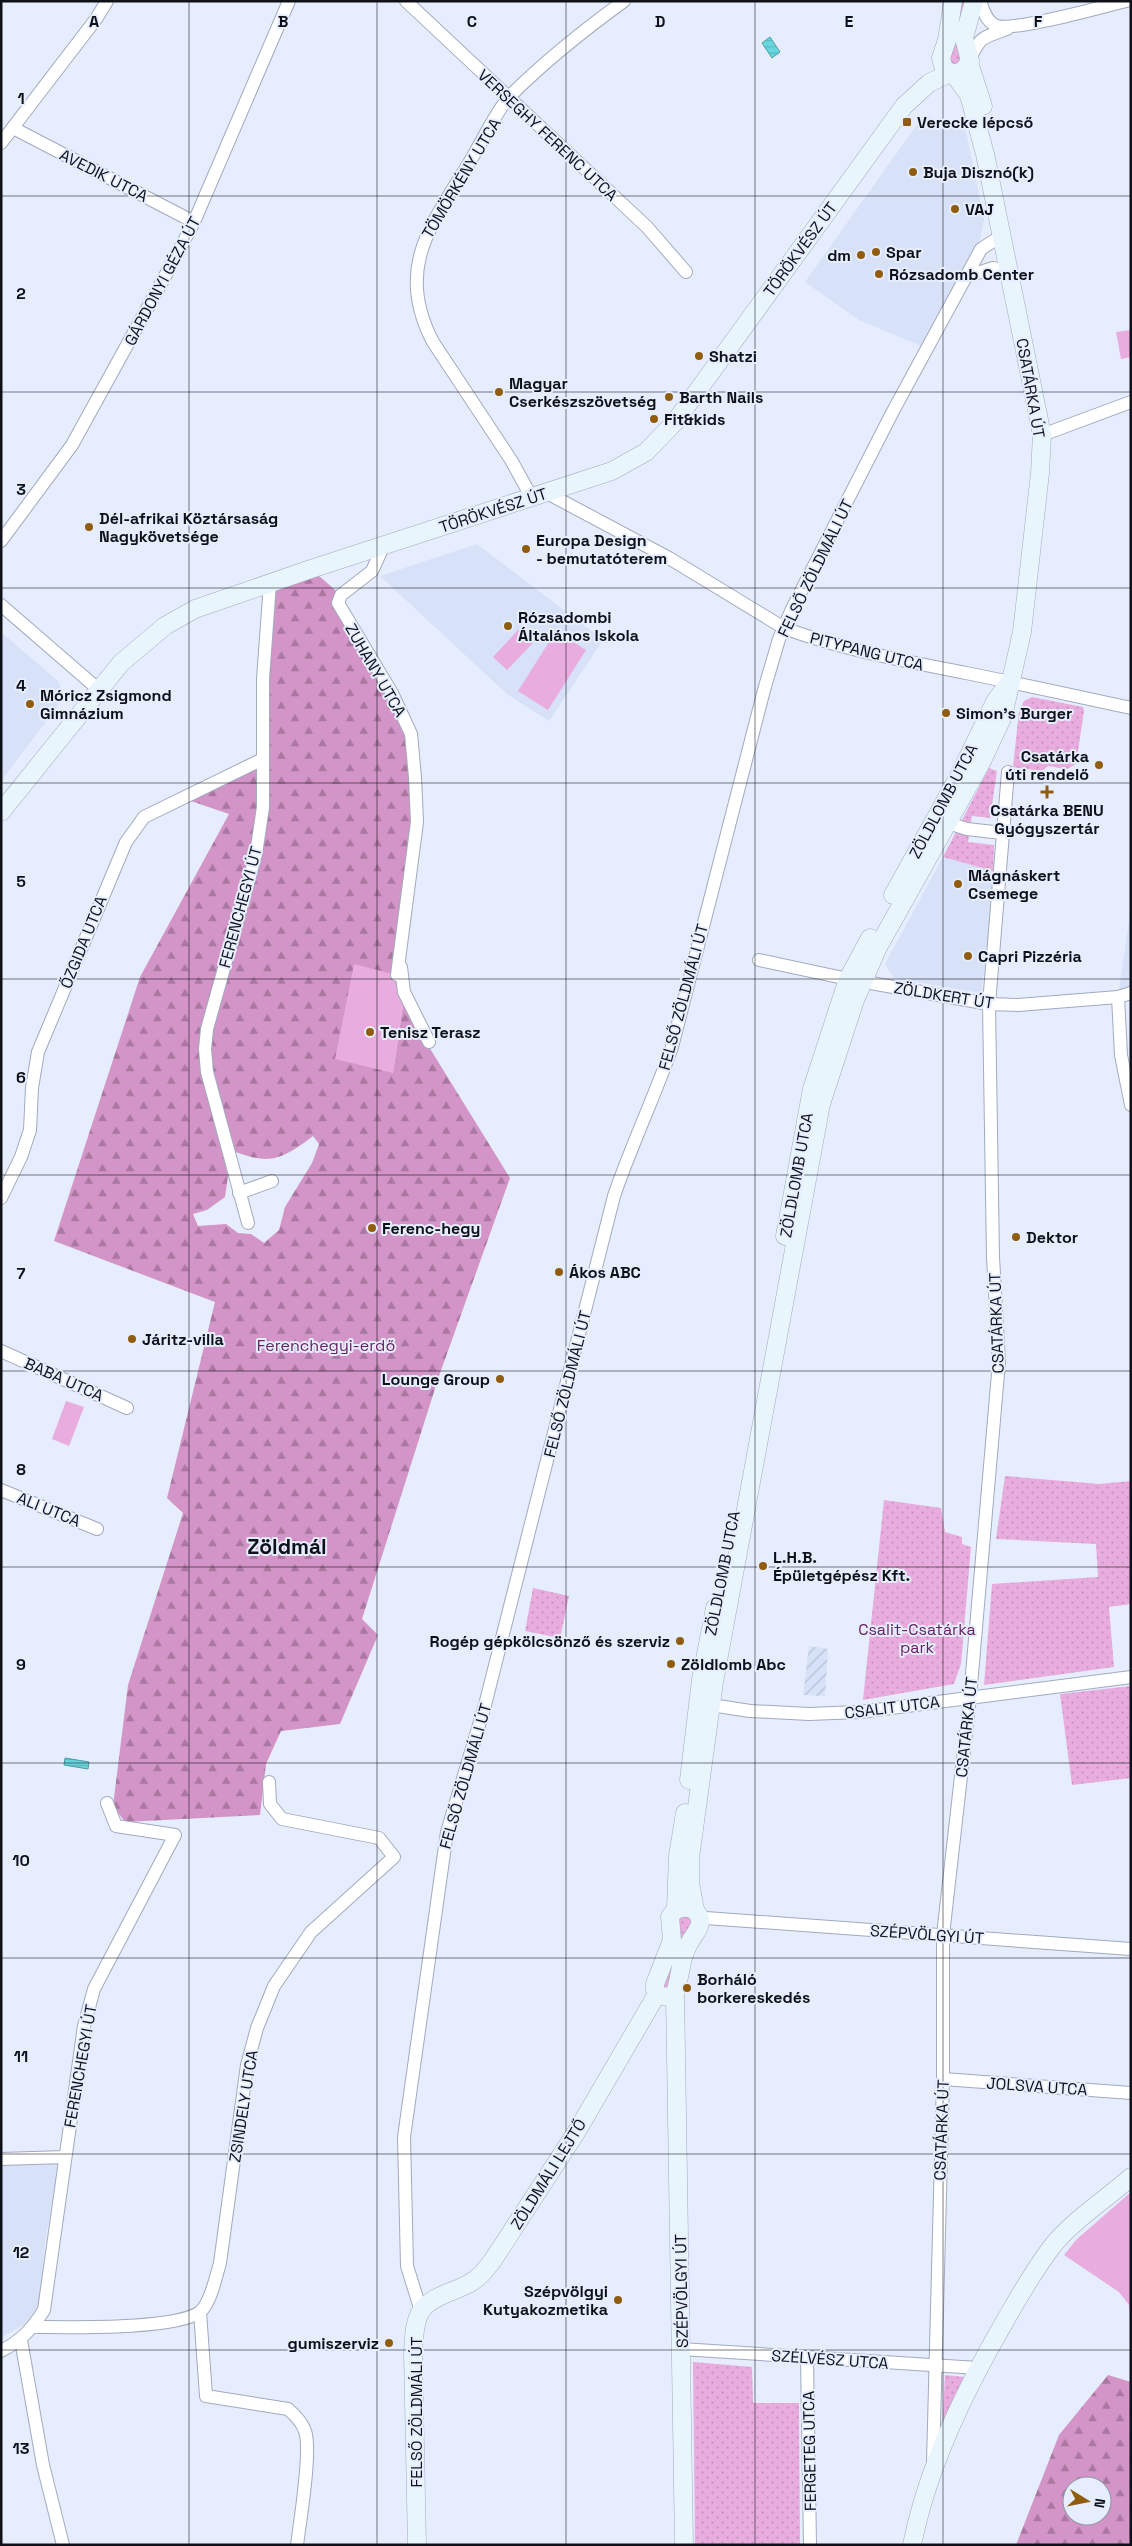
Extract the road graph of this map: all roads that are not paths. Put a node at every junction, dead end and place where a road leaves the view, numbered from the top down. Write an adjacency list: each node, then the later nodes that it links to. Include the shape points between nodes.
1 (107, 1): 15 (street)
2 (289, 1): 18 (street, GÁRDONYI GÉZA ÚT)
3 (406, 1): 13 (street, VERSEGHY FERENC UTCA)
4 (624, 1): 13 (street, TÖMÖRKÉNY UTCA)
5 (953, 1): 10 (street, via 948,40)
6 (974, 1): 11 (street, CSATÁRKA ÚT, via 964,38)
7 (980, 1): 9 (street, via 991,23)
8 (1126, 1): 9 (street)
9 (1016, 25): 11 (street, via 984,36 975,45)
10 (942, 55): 12 (street, CSATÁRKA ÚT, via 941,64); 14 (street, TÖRÖKVÉSZ ÚT, via 923,73)
11 (969, 61): 12 (street, TÖRÖKVÉSZ ÚT, via 962,72); 17 (street, CSATÁRKA ÚT, via 983,108)
12 (951, 73): 14 (street, TÖRÖKVÉSZ ÚT, via 929,83); 17 (street, CSATÁRKA ÚT, via 970,95)
13 (508, 98): 21 (street, VERSEGHY FERENC UTCA, via 647,227); 25 (street, TÖMÖRKÉNY UTCA, via 421,246 417,287 424,326 433,342 511,460)
14 (904, 106): 25 (street, TÖRÖKVÉSZ ÚT, via 656,444 626,465)
15 (13, 128): 16 (street); 18 (street, AVEDIK UTCA)
16 (1, 143)
17 (985, 154): 19 (street, CSATÁRKA ÚT)
18 (194, 222): 26 (street, GÁRDONYI GÉZA ÚT, via 72,445)
19 (1001, 236): 20 (street, CSATÁRKA ÚT); 22 (street, FELSŐ ZÖLDMÁLI ÚT, via 981,249)
20 (1008, 271): 22 (street, via 993,268); 24 (street, CSATÁRKA ÚT)
21 (686, 272)
22 (966, 277): 30 (street, FELSŐ ZÖLDMÁLI ÚT, via 892,413)
23 (1131, 402): 24 (street)
24 (1042, 435): 31 (street, CSATÁRKA ÚT, via 1025,610)
25 (540, 495): 27 (street, TÖRÖKVÉSZ ÚT); 30 (street, PITYPANG UTCA, via 669,558)
26 (1, 542)
27 (383, 547): 28 (street, TÖRÖKVÉSZ ÚT); 41 (street, ZUHANY UTCA, via 372,571 341,595 338,603 392,693 411,734 417,822)
28 (270, 583): 32 (street, TÖRÖKVÉSZ ÚT, via 195,609 166,626 120,663); 34 (street, FERENCHEGYI ÚT)
29 (1, 605): 32 (street)
30 (784, 628): 31 (street, PITYPANG UTCA, via 838,646); 72 (street, FELSŐ ZÖLDMÁLI ÚT, via 764,690 672,1047 614,1196 485,1705 447,1832 404,2136 407,2266)
31 (1010, 682): 33 (street, PITYPANG UTCA); 37 (street, ZÖLDLOMB UTCA, via 1003,716); 39 (street, ZÖLDLOMB UTCA, via 996,700)
32 (98, 689): 36 (street, TÖRÖKVÉSZ ÚT)
33 (1131, 708)
34 (263, 759): 50 (street, FERENCHEGYI ÚT, via 263,807 256,854 207,1029 205,1049 206,1072); 51 (street, ŐZGIDA UTCA, via 144,817 126,842 38,1052 30,1130)
35 (1008, 772): 38 (street, CSATÁRKA ÚT)
36 (1, 812)
37 (948, 823): 38 (street); 39 (street, ZÖLDLOMB UTCA)
38 (1002, 833): 46 (street, CSATÁRKA ÚT)
39 (924, 850): 43 (street, ZÖLDLOMB UTCA, via 878,947)
40 (759, 960): 43 (street, ZÖLDKERT ÚT)
41 (400, 962): 42 (street, ZUHANY UTCA); 47 (street, ZUHANY UTCA, via 404,992)
42 (397, 975)
43 (855, 980): 46 (street, ZÖLDKERT ÚT); 59 (street, ZÖLDLOMB UTCA, via 821,1104 739,1543)
44 (1131, 993): 45 (street, ZÖLDKERT ÚT)
45 (1118, 997): 46 (street, ZÖLDKERT ÚT); 48 (street, via 1121,1055)
46 (989, 1004): 58 (street, CSATÁRKA ÚT, via 993,1257 999,1362)
47 (429, 1042)
48 (1131, 1105)
49 (272, 1181): 50 (street)
50 (239, 1193): 52 (street, FERENCHEGYI ÚT)
51 (1, 1198)
52 (248, 1223)
53 (1, 1351): 54 (street, BABA UTCA)
54 (127, 1408)
55 (1, 1490): 56 (street, ALI UTCA)
56 (97, 1529)
57 (1131, 1677): 58 (street, CSALIT UTCA)
58 (970, 1697): 59 (street, CSALIT UTCA, via 896,1709 809,1714 750,1711); 64 (street, CSATÁRKA ÚT)
59 (705, 1704): 62 (street, ZÖLDLOMB UTCA, via 678,1856); 63 (street, ZÖLDLOMB UTCA, via 690,1858 690,1882)
60 (269, 1782): 73 (street, ZSINDELY UTCA, via 270,1804 282,1819 379,1838 394,1856 311,1932 274,1986 257,2028 247,2065 220,2263 212,2291)
61 (107, 1803): 69 (street, FERENCHEGYI ÚT, via 116,1826 174,1835 94,1989 84,2026)
62 (676, 1909): 63 (street, via 686,1907); 66 (street, SZÉPVÖLGYI ÚT, via 669,1923 672,1940 655,1984)
63 (697, 1918): 64 (street, SZÉPVÖLGYI ÚT, via 705,1922 724,1919); 66 (street, SZÉPVÖLGYI ÚT)
64 (943, 1935): 65 (street, SZÉPVÖLGYI ÚT); 67 (street, CSATÁRKA ÚT)
65 (1131, 1949)
66 (665, 1996): 72 (street, ZÖLDMÁLI LEJTŐ, via 647,2010 577,2131 484,2272); 76 (street, SZÉPVÖLGYI ÚT, via 677,2038)
67 (943, 2079): 68 (street, JOLSVA UTCA); 79 (street, CSATÁRKA ÚT)
68 (1131, 2093)
69 (65, 2157): 70 (street); 74 (street, FERENCHEGYI ÚT, via 44,2310)
70 (1, 2158)
71 (1131, 2176): 80 (street, via 1054,2244 1034,2271)
72 (421, 2311): 84 (street, FELSŐ ZÖLDMÁLI ÚT, via 413,2352)
73 (200, 2312): 74 (street, via 176,2321 88,2328); 83 (street, via 206,2396 288,2409 306,2432)
74 (34, 2327): 75 (street, FERENCHEGYI ÚT)
75 (21, 2340): 77 (street, FERENCHEGYI ÚT); 82 (street, via 42,2465)
76 (681, 2349): 78 (street, SZÉLVÉSZ UTCA); 85 (street, SZÉPVÖLGYI ÚT)
77 (1, 2350)
78 (807, 2357): 79 (street, SZÉLVÉSZ UTCA); 86 (street, FERGETEG UTCA)
79 (934, 2366): 80 (street, SZÉLVÉSZ UTCA); 81 (street, CSATÁRKA ÚT)
80 (978, 2368): 81 (street)
81 (933, 2471): 87 (street)
82 (63, 2545)
83 (298, 2545)
84 (417, 2545)
85 (684, 2545)
86 (810, 2545)
87 (912, 2545)

